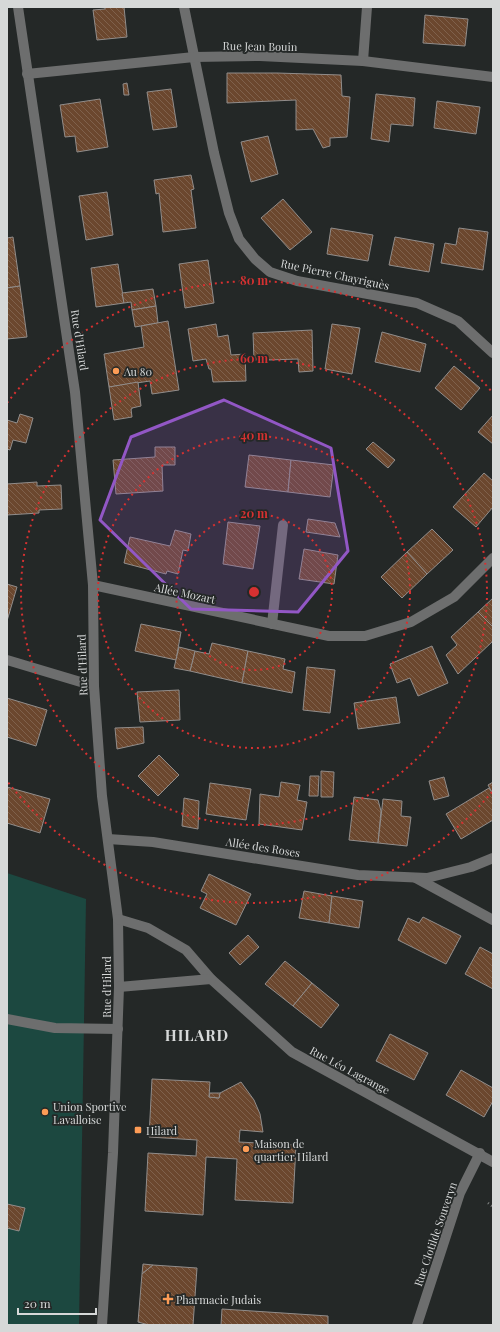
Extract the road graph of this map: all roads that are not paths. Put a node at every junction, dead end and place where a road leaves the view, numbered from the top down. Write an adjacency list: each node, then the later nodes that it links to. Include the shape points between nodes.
1 (18, 7): 6 (street, Rue d'Hilard)
2 (184, 7): 4 (street, Rue Pierre Chayriguès)
3 (367, 7): 5 (street)
4 (194, 57): 5 (street, Rue Jean Bouin, via 260,56); 6 (street, Rue Jean Bouin); 8 (street, Rue Pierre Chayriguès, via 229,213 239,239 255,259 270,272 297,281 417,303 458,322)
5 (363, 61): 7 (street, Rue Jean Bouin)
6 (27, 74): 11 (street, Rue d'Hilard, via 75,392)
7 (493, 77)
8 (493, 353)
9 (283, 525): 12 (street)
10 (493, 558): 12 (street, Allée Mozart, via 454,597 411,622 366,636 329,636)
11 (92, 585): 12 (street, Allée Mozart); 14 (street, Rue d'Hilard)
12 (272, 624)
13 (7, 660): 14 (street)
14 (94, 686): 15 (street, Rue d'Hilard, via 102,796)
15 (108, 839): 17 (street, Allée des Roses, via 160,843 358,874); 18 (street, Rue d'Hilard)
16 (493, 858): 17 (street, Allée des Roses, via 471,867 427,878)
17 (414, 877): 19 (street, Allée des Roses)
18 (118, 919): 20 (street, Rue Léo Lagrange, via 148,928 186,950); 21 (street, Rue d'Hilard)
19 (493, 920)
20 (211, 979): 21 (street); 24 (street, Rue Léo Lagrange, via 292,1052)
21 (119, 987): 23 (street, Rue d'Hilard)
22 (7, 1018): 23 (street, via 55,1028)
23 (118, 1029): 26 (street, Rue d'Hilard)
24 (480, 1154): 25 (street, Rue Léo Lagrange); 27 (street, Rue Clotilde Souveryn, via 460,1193)
25 (493, 1162)
26 (102, 1325)
27 (417, 1325)

